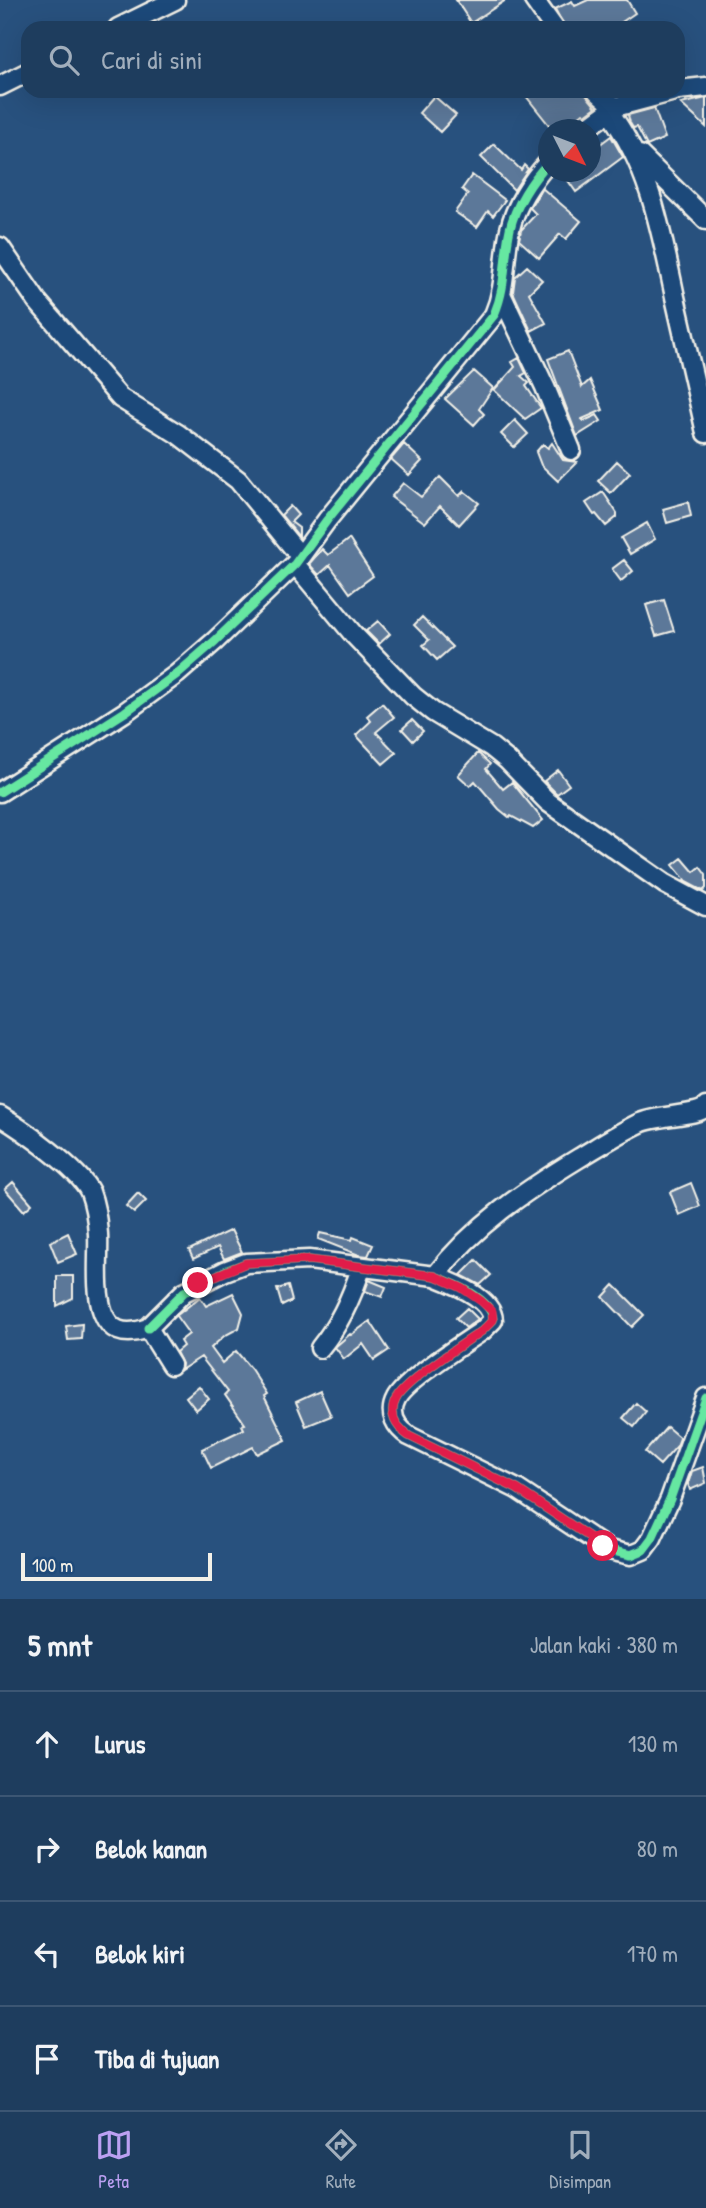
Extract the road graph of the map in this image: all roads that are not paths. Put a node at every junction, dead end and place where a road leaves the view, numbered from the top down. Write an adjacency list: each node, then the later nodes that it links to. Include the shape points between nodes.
1 (175, 0): 3 (street)
2 (542, 2): 4 (street)
3 (132, 21)
4 (551, 21)
5 (21, 76): 6 (street)
6 (0, 86)
7 (706, 87): 8 (street)
8 (685, 90)
9 (603, 98): 11 (street)
10 (652, 98): 11 (street)
11 (612, 109): 12 (street); 13 (street)
12 (599, 119)
13 (633, 148): 15 (street); 18 (street, via 657,209)
14 (538, 175): 17 (street, via 510,228)
15 (706, 220)
16 (0, 247): 20 (street, via 37,301 120,398 178,434 238,480)
17 (502, 296): 19 (street); 20 (street, via 494,315)
18 (706, 432)
19 (571, 450)
20 (298, 560): 21 (street, via 177,674); 22 (street, via 354,635 413,696 491,747 548,802 665,884)
21 (0, 792)
22 (703, 901)
23 (706, 1107): 26 (street, via 641,1122 534,1186 485,1222)
24 (0, 1116): 27 (street, via 61,1161 89,1190 96,1207 96,1282 108,1323 117,1331 134,1333)
25 (361, 1268): 26 (street); 27 (street, via 309,1260 246,1263 184,1292); 28 (street, via 335,1328)
26 (435, 1276): 30 (street, via 481,1301 492,1311 493,1320 402,1390 393,1406 397,1426 517,1489 610,1550 631,1555 649,1543)
27 (148, 1328): 29 (street)
28 (320, 1348)
29 (171, 1365)
30 (706, 1398)

